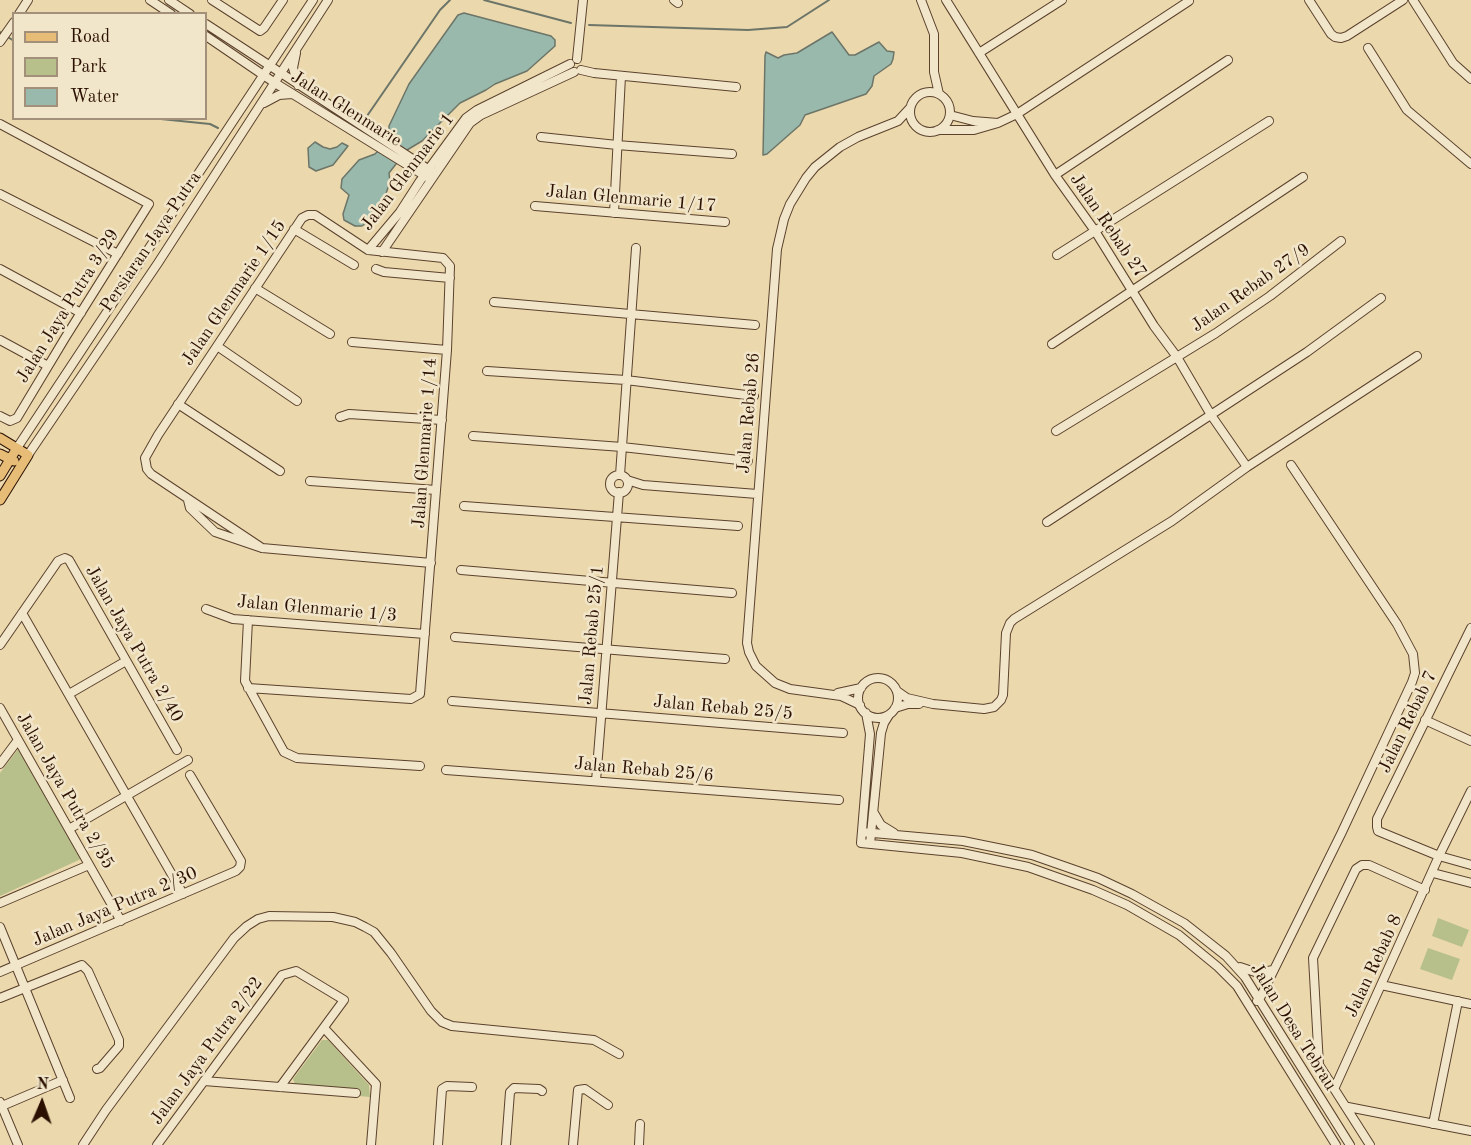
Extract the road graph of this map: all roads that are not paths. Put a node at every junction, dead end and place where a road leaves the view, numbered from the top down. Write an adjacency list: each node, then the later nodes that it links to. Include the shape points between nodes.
1 (150, 0): 15 (street)
2 (169, 0): 16 (street)
3 (212, 0): 4 (street, via 260,31)
4 (283, 0)
5 (313, 0): 28 (street, Persiaran Jaya Putra)
6 (328, 0): 22 (street, Persiaran Jaya Putra)
7 (583, 0): 24 (street)
8 (921, 0): 27 (street, via 934,34)
9 (946, 0): 23 (street, Jalan Rebab 27)
10 (1062, 0): 23 (street)
11 (1309, 0): 12 (street, via 1335,38 1347,36)
12 (1403, 0)
13 (1413, 0): 33 (street, via 1453,63)
14 (1189, 1): 43 (street)
15 (168, 12)
16 (187, 12)
17 (12, 25): 20 (street)
18 (207, 25): 28 (street, Jalan Glenmarie)
19 (207, 37): 31 (street, Jalan Glenmarie)
20 (0, 42)
21 (1368, 48): 55 (street, via 1407,110)
22 (297, 49): 30 (street, Persiaran Jaya Putra); 35 (street, via 293,68)
23 (979, 53): 43 (street, Jalan Rebab 27)
24 (577, 60): 26 (street); 29 (street, via 582,64)
25 (1228, 60): 57 (street)
26 (570, 64): 29 (street, via 571,70); 37 (street, Jalan Glenmarie 1)
27 (934, 65): 39 (street); 40 (street)
28 (270, 66): 30 (street, Jalan Glenmarie); 31 (street, Persiaran Jaya Putra)
29 (578, 71): 32 (street); 37 (street, Jalan Glenmarie 1)
30 (281, 74): 34 (street, Persiaran Jaya Putra); 35 (street, Jalan Glenmarie)
31 (264, 75): 34 (street, Jalan Glenmarie); 107 (street, Persiaran Jaya Putra)
32 (621, 76): 36 (street); 53 (street)
33 (1471, 79)
34 (275, 82): 38 (street, Jalan Glenmarie); 41 (street, Persiaran Jaya Putra)
35 (298, 85): 52 (street, Jalan Glenmarie)
36 (736, 87)
37 (523, 92): 56 (street, Jalan Glenmarie 1, via 466,118)
38 (294, 94): 41 (street, via 279,95); 52 (street, Jalan Glenmarie)
39 (921, 94): 40 (street); 42 (street)
40 (939, 94): 44 (street, via 948,103)
41 (261, 105): 109 (street, Persiaran Jaya Putra)
42 (910, 108): 48 (street); 49 (street, via 898,121)
43 (1017, 114): 46 (street); 57 (street, Jalan Rebab 27)
44 (950, 115): 46 (street); 50 (street)
45 (1269, 121): 65 (street)
46 (998, 123): 50 (street, via 974,130)
47 (0, 124): 72 (street, Jalan Jaya Putra 3/29, via 149,204)
48 (915, 126): 49 (street); 50 (street, via 926,132)
49 (880, 129): 121 (street, Jalan Rebab 26, via 840,147 815,167 796,192 784,219 777,249)
50 (938, 130)
51 (542, 137): 53 (street)
52 (377, 141): 56 (street, Jalan Glenmarie)
53 (617, 145): 54 (street); 61 (street)
54 (732, 154)
55 (1470, 162)
56 (430, 174): 62 (street, Jalan Glenmarie 1)
57 (1055, 175): 65 (street, Jalan Rebab 27)
58 (1302, 177): 79 (street)
59 (0, 194): 72 (street)
60 (535, 206): 61 (street, Jalan Glenmarie 1/17)
61 (614, 213): 63 (street, Jalan Glenmarie 1/17)
62 (403, 215): 66 (street, Jalan Glenmarie 1); 69 (street, Jalan Glenmarie 1)
63 (725, 222)
64 (294, 229): 69 (street, Jalan Glenmarie 1/15, via 302,218 315,215); 74 (street); 78 (street, Jalan Glenmarie 1/15)
65 (1095, 231): 73 (street); 79 (street, Jalan Rebab 27)
66 (395, 233): 70 (street, Jalan Glenmarie 1); 71 (street)
67 (1341, 241): 92 (street, Jalan Rebab 27/9, via 1270,296)
68 (636, 248): 83 (street)
69 (368, 250): 70 (street, Jalan Glenmarie 1/15)
70 (382, 252): 71 (street)
71 (399, 253): 77 (street, via 443,258 450,266)
72 (118, 254): 82 (street, Jalan Jaya Putra 3/29)
73 (1057, 255)
74 (354, 265)
75 (0, 269): 82 (street)
76 (376, 269): 77 (street)
77 (450, 278): 90 (street, Jalan Glenmarie 1/14)
78 (255, 288): 85 (street); 89 (street, Jalan Glenmarie 1/15)
79 (1134, 291): 88 (street); 92 (street, Jalan Rebab 27)
80 (1381, 298): 99 (street)
81 (494, 302): 83 (street)
82 (81, 312): 93 (street, Jalan Jaya Putra 3/29)
83 (631, 313): 84 (street); 95 (street)
84 (755, 326)
85 (330, 334)
86 (0, 340): 93 (street)
87 (352, 342): 90 (street)
88 (1052, 344)
89 (217, 346): 97 (street); 98 (street, Jalan Glenmarie 1/15)
90 (447, 350): 102 (street, Jalan Glenmarie 1/14)
91 (1417, 356): 114 (street)
92 (1177, 357): 99 (street, Jalan Rebab 27); 103 (street, Jalan Rebab 27/9)
93 (48, 366): 100 (street, Jalan Jaya Putra 3/29, via 17,418 10,421)
94 (487, 371): 95 (street)
95 (627, 380): 96 (street); 106 (street)
96 (754, 396)
97 (297, 401)
98 (178, 404): 115 (street); 123 (street, Jalan Glenmarie 1/15, via 148,452 146,462 151,474)
99 (1211, 415): 114 (street, Jalan Rebab 27); 126 (street)
100 (0, 416)
101 (340, 417): 102 (street, via 349,414)
102 (442, 420): 119 (street, Jalan Glenmarie 1/14)
103 (1056, 431)
104 (472, 436): 106 (street)
105 (0, 438): 107 (main road)
106 (622, 447): 111 (street); 118 (street)
107 (17, 448): 109 (main road); 110 (main road, Persiaran Jaya Putra)
108 (0, 454): 110 (main road)
109 (28, 455): 112 (main road, Persiaran Jaya Putra)
110 (10, 459): 112 (main road); 116 (main road, Persiaran Jaya Putra)
111 (748, 461)
112 (21, 465): 122 (main road, Persiaran Jaya Putra)
113 (1291, 465): 187 (street, via 1397,624 1411,647 1415,665 1413,682)
114 (1246, 467): 149 (street, via 1172,521 1010,623 1006,633 1003,695 997,704 984,709)
115 (280, 471)
116 (0, 476)
117 (310, 481): 119 (street)
118 (625, 481): 120 (street); 120 (street, Jalan Rebab 25/1, via 614,476 613,490); 121 (street)
119 (436, 490): 129 (street, Jalan Glenmarie 1/14)
120 (619, 492): 125 (street, Jalan Rebab 25/1)
121 (757, 494): 146 (street, Jalan Rebab 26, via 749,652 756,666 775,682 790,689)
122 (0, 500)
123 (188, 500): 128 (street); 128 (street, via 190,508 215,532)
124 (464, 506): 125 (street)
125 (617, 517): 127 (street); 131 (street, Jalan Rebab 25/1)
126 (1047, 522)
127 (738, 526)
128 (262, 548): 129 (street)
129 (431, 563): 137 (street, Jalan Glenmarie 1/14)
130 (461, 570): 131 (street)
131 (613, 582): 132 (street); 140 (street, Jalan Rebab 25/1)
132 (732, 593)
133 (206, 609): 135 (street, Jalan Glenmarie 1/3)
134 (22, 614): 139 (street); 142 (street, Jalan Jaya Putra 2/40, via 61,559 69,560); 147 (street)
135 (248, 620): 137 (street, Jalan Glenmarie 1/3); 143 (street, via 244,674)
136 (1471, 628): 155 (street, Jalan Rebab 7)
137 (425, 634): 143 (street, Jalan Glenmarie 1/14, via 420,694 411,699)
138 (455, 637): 140 (street)
139 (0, 645)
140 (606, 650): 141 (street); 153 (street, Jalan Rebab 25/1)
141 (725, 659)
142 (126, 661): 147 (street); 159 (street, Jalan Jaya Putra 2/40)
143 (248, 688): 162 (street, via 284,752 297,758)
144 (861, 688): 145 (street, via 880,679); 146 (street, Jalan Rebab 26); 150 (street)
145 (897, 691): 149 (street); 152 (street, via 898,700)
146 (827, 694): 150 (street, Jalan Rebab 26)
147 (70, 695): 167 (street)
148 (452, 701): 153 (street, Jalan Rebab 25/5)
149 (933, 704): 152 (street, via 908,704)
150 (860, 705): 154 (street)
151 (0, 708): 157 (street, Jalan Jaya Putra 2/35)
152 (892, 711): 154 (street, via 875,717); 169 (street, via 881,734)
153 (600, 713): 156 (street, Jalan Rebab 25/5); 165 (street, Jalan Rebab 25/1)
154 (866, 713): 171 (street, via 870,734)
155 (1425, 720): 158 (street); 175 (street, Jalan Rebab 7, via 1377,819 1378,831)
156 (843, 732)
157 (18, 740): 161 (street); 170 (street, Jalan Jaya Putra 2/35)
158 (1471, 741)
159 (177, 750)
160 (188, 760): 167 (street)
161 (0, 764)
162 (420, 766)
163 (446, 770): 165 (street, Jalan Rebab 25/6)
164 (190, 775): 181 (street, Jalan Jaya Putra 2/30, via 241,861 237,871)
165 (596, 781): 168 (street, Jalan Rebab 25/6)
166 (1471, 791): 175 (street, Jalan Rebab 8)
167 (127, 797): 170 (street); 181 (street)
168 (839, 800)
169 (873, 811): 172 (street); 173 (street, via 885,828)
170 (69, 830): 176 (street, Jalan Jaya Putra 2/35)
171 (862, 832): 172 (street, Jalan Desa Tebrau); 174 (street, Jalan Desa Tebrau, via 861,843)
172 (872, 833): 173 (street, Jalan Desa Tebrau); 174 (street)
173 (900, 835): 185 (street, Jalan Desa Tebrau, via 963,840 1058,862 1132,894 1184,923)
174 (870, 844): 195 (street, Jalan Desa Tebrau, via 999,860 1053,874 1093,890 1179,935 1227,975)
175 (1439, 856): 177 (street); 178 (street, Jalan Rebab 8)
176 (89, 865): 182 (street); 183 (street, Jalan Jaya Putra 2/35)
177 (1471, 865)
178 (1432, 873): 179 (street); 180 (street, Jalan Rebab 8)
179 (1471, 883)
180 (1425, 890): 189 (street, Jalan Rebab 8); 203 (street, via 1370,865 1356,869 1313,958 1319,1065)
181 (183, 894): 183 (street, Jalan Jaya Putra 2/30)
182 (0, 903)
183 (121, 921): 186 (street, Jalan Jaya Putra 2/30)
184 (0, 927): 186 (street)
185 (1236, 965): 187 (street, via 1258,973); 192 (street, Jalan Desa Tebrau)
186 (16, 966): 188 (street, Jalan Jaya Putra 2/30); 190 (street)
187 (1273, 970): 192 (street)
188 (0, 972)
189 (1381, 985): 193 (street); 203 (street, Jalan Rebab 8)
190 (25, 988): 191 (street); 198 (street, via 79,965 86,968 119,1040 119,1046); 199 (street)
191 (0, 998)
192 (1259, 1000): 195 (street); 222 (street, Jalan Desa Tebrau)
193 (1458, 1001): 194 (street); 211 (street)
194 (1471, 1004)
195 (1250, 1005): 221 (street, Jalan Desa Tebrau)
196 (324, 1028): 200 (street, Jalan Jaya Putra 2/22, via 344,1000 297,971 282,975); 201 (street); 216 (street, via 376,1084)
197 (618, 1054): 214 (street, via 594,1040 452,1026 431,1011 374,932 333,917 269,916 258,919 234,938)
198 (97, 1069)
199 (63, 1080): 206 (street); 208 (street)
200 (204, 1081): 201 (street); 215 (street, Jalan Jaya Putra 2/22)
201 (280, 1087): 205 (street)
202 (472, 1087): 217 (street, via 442,1089)
203 (1335, 1087): 209 (street)
204 (542, 1091): 218 (street, via 514,1088 510,1092)
205 (356, 1093)
206 (70, 1098)
207 (608, 1105): 219 (street, via 585,1089 578,1090)
208 (1, 1107): 213 (street)
209 (1348, 1107): 211 (street); 223 (street)
210 (640, 1124): 220 (street)
211 (1433, 1124): 212 (street)
212 (1471, 1131)
213 (18, 1145)
214 (83, 1145)
215 (157, 1145)
216 (371, 1145)
217 (438, 1145)
218 (506, 1145)
219 (573, 1145)
220 (639, 1145)
221 (1336, 1145)
222 (1350, 1145)
223 (1370, 1145)

